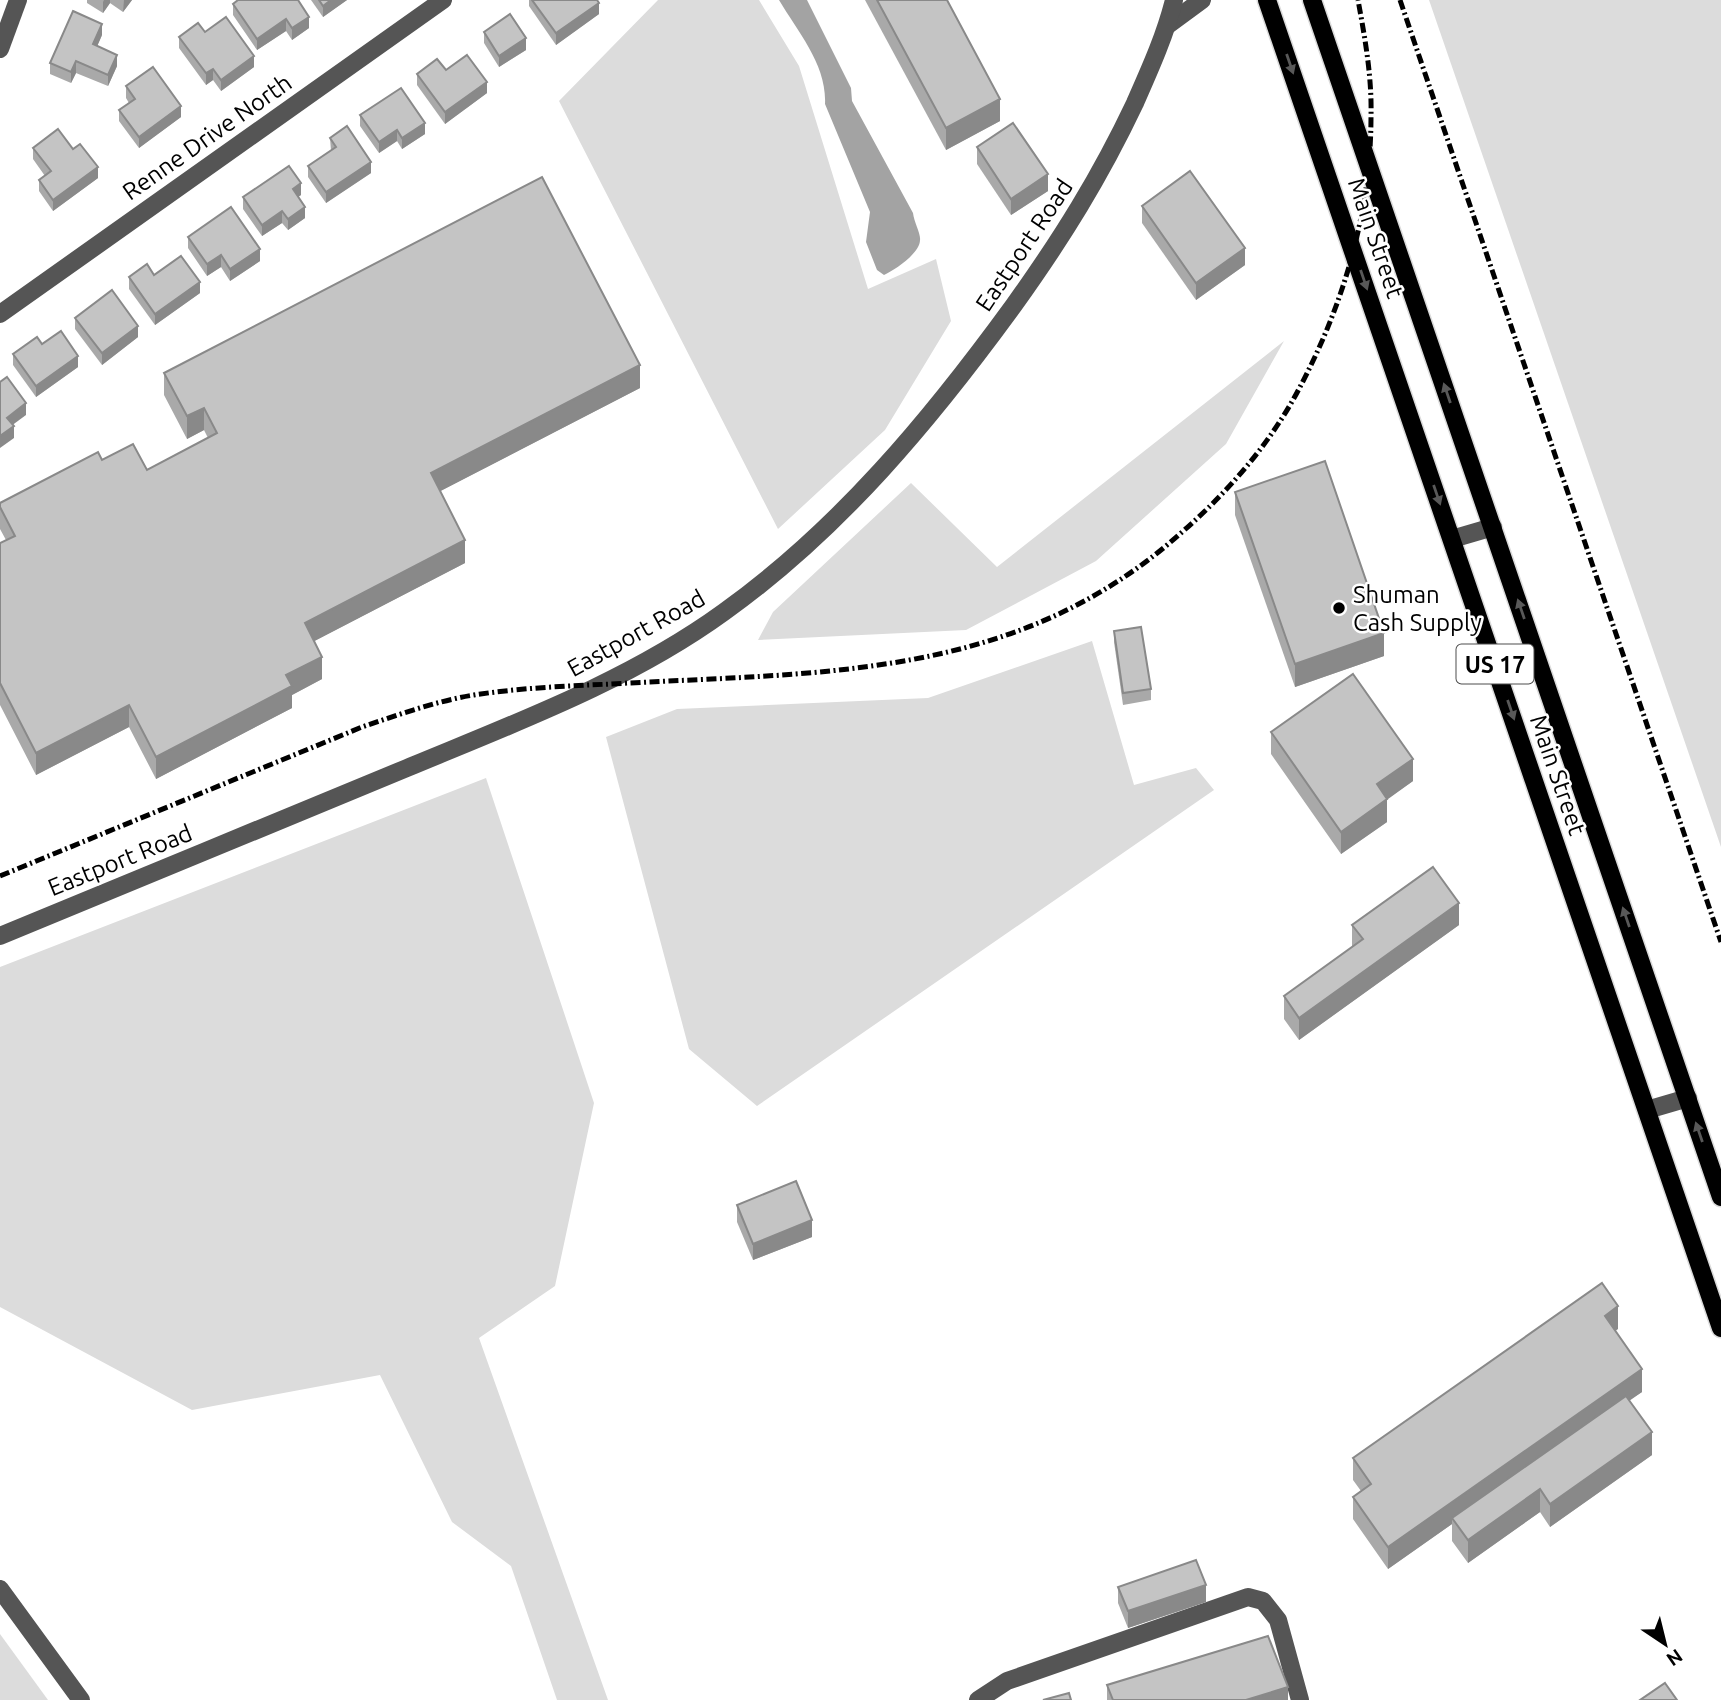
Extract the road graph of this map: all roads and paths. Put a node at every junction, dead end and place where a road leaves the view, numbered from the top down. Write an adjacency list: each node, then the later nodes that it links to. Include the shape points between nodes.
1 (19, 0): 8 (street)
2 (443, 0): 9 (street, Renne Drive North)
3 (1174, 0): 7 (street, Eastport Road)
4 (1202, 0): 7 (street)
5 (1268, 0): 11 (main road, Main Street / US 17, one-way to 11)
6 (1312, 0): 10 (main road, Main Street / US 17, one-way to 6)
7 (1168, 24): 12 (street, Eastport Road, via 1135,103 1089,193 971,365 867,487 753,590 676,644 538,713)
8 (0, 49)
9 (0, 314)
10 (1493, 527): 11 (street); 13 (main road, Main Street / US 17, one-way to 10)
11 (1452, 540): 14 (main road, Main Street / US 17, one-way to 14)
12 (0, 936)
13 (1688, 1098): 14 (street); 15 (main road, Main Street / US 17, one-way to 13)
14 (1647, 1110): 16 (main road, Main Street / US 17)
15 (1721, 1197)
16 (1721, 1328)
17 (0, 1589): 18 (street)
18 (81, 1700)
19 (978, 1700): 20 (street, via 1007,1681 1248,1597 1264,1601 1278,1620)
20 (1300, 1700)

